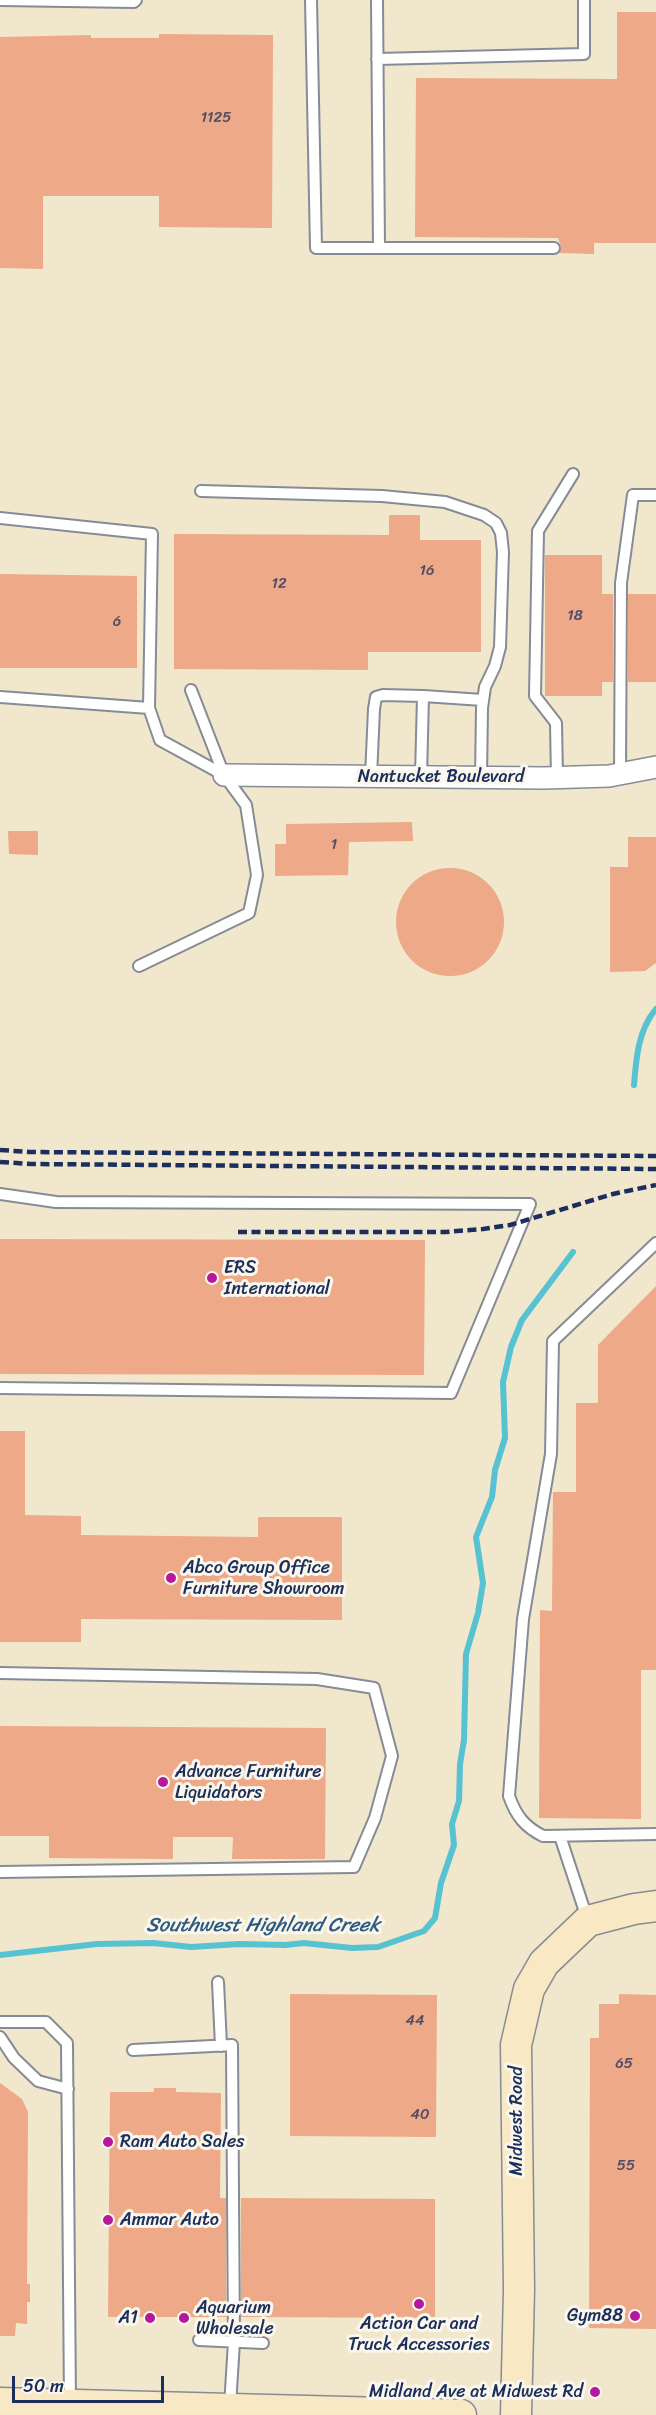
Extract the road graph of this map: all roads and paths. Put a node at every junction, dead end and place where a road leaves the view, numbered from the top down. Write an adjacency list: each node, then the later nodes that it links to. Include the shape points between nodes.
1 (0, 0): 2 (lane)
2 (136, 0)
3 (311, 0): 7 (lane, via 316,248)
4 (377, 0): 6 (lane)
5 (584, 0): 6 (lane, via 584,54)
6 (377, 59): 7 (lane)
7 (379, 248): 8 (lane)
8 (554, 248)
9 (573, 474): 24 (lane, via 538,531 535,696 556,723)
10 (201, 491): 16 (lane, via 445,501 496,523 503,552 500,647)
11 (656, 495): 19 (lane, via 633,495 621,583)
12 (0, 518): 17 (lane, via 152,534)
13 (191, 690): 20 (lane)
14 (423, 696): 16 (lane); 21 (lane, via 376,698); 22 (lane)
15 (0, 697): 17 (lane)
16 (483, 700): 23 (lane)
17 (149, 708): 20 (lane, via 160,740)
18 (656, 767): 19 (street, Nantucket Boulevard)
19 (621, 774): 24 (street, Nantucket Boulevard)
20 (224, 775): 21 (street, Nantucket Boulevard); 25 (lane, via 246,805 257,875 249,913)
21 (371, 777): 22 (street, Nantucket Boulevard)
22 (421, 777): 23 (street, Nantucket Boulevard)
23 (481, 778): 24 (street, Nantucket Boulevard)
24 (557, 778)
25 (140, 966)
26 (0, 1194): 28 (lane, via 56,1202 530,1204 451,1393)
27 (656, 1243): 31 (lane, via 553,1341 550,1454 523,1619 509,1796 516,1814 530,1830 543,1836)
28 (0, 1388)
29 (0, 1673): 32 (lane, via 318,1678 374,1688 392,1756 375,1818 354,1867)
30 (656, 1834): 31 (lane)
31 (560, 1836): 34 (lane)
32 (0, 1872)
33 (656, 1906): 34 (street, Midwest Road)
34 (588, 1921): 49 (street, Midwest Road, via 544,1963 529,1989 516,2045)
35 (218, 1982): 38 (lane)
36 (0, 2022): 40 (lane, via 46,2022 67,2043)
37 (0, 2037): 40 (lane, via 14,2058 38,2081)
38 (220, 2046): 39 (lane); 42 (lane, via 232,2045)
39 (134, 2049)
40 (68, 2090): 45 (lane)
41 (199, 2340): 42 (lane)
42 (234, 2342): 43 (lane); 46 (lane)
43 (263, 2343)
44 (0, 2403): 45 (street)
45 (70, 2405): 46 (street)
46 (230, 2409): 47 (street)
47 (413, 2414): 48 (street)
48 (460, 2415)
49 (516, 2415)

